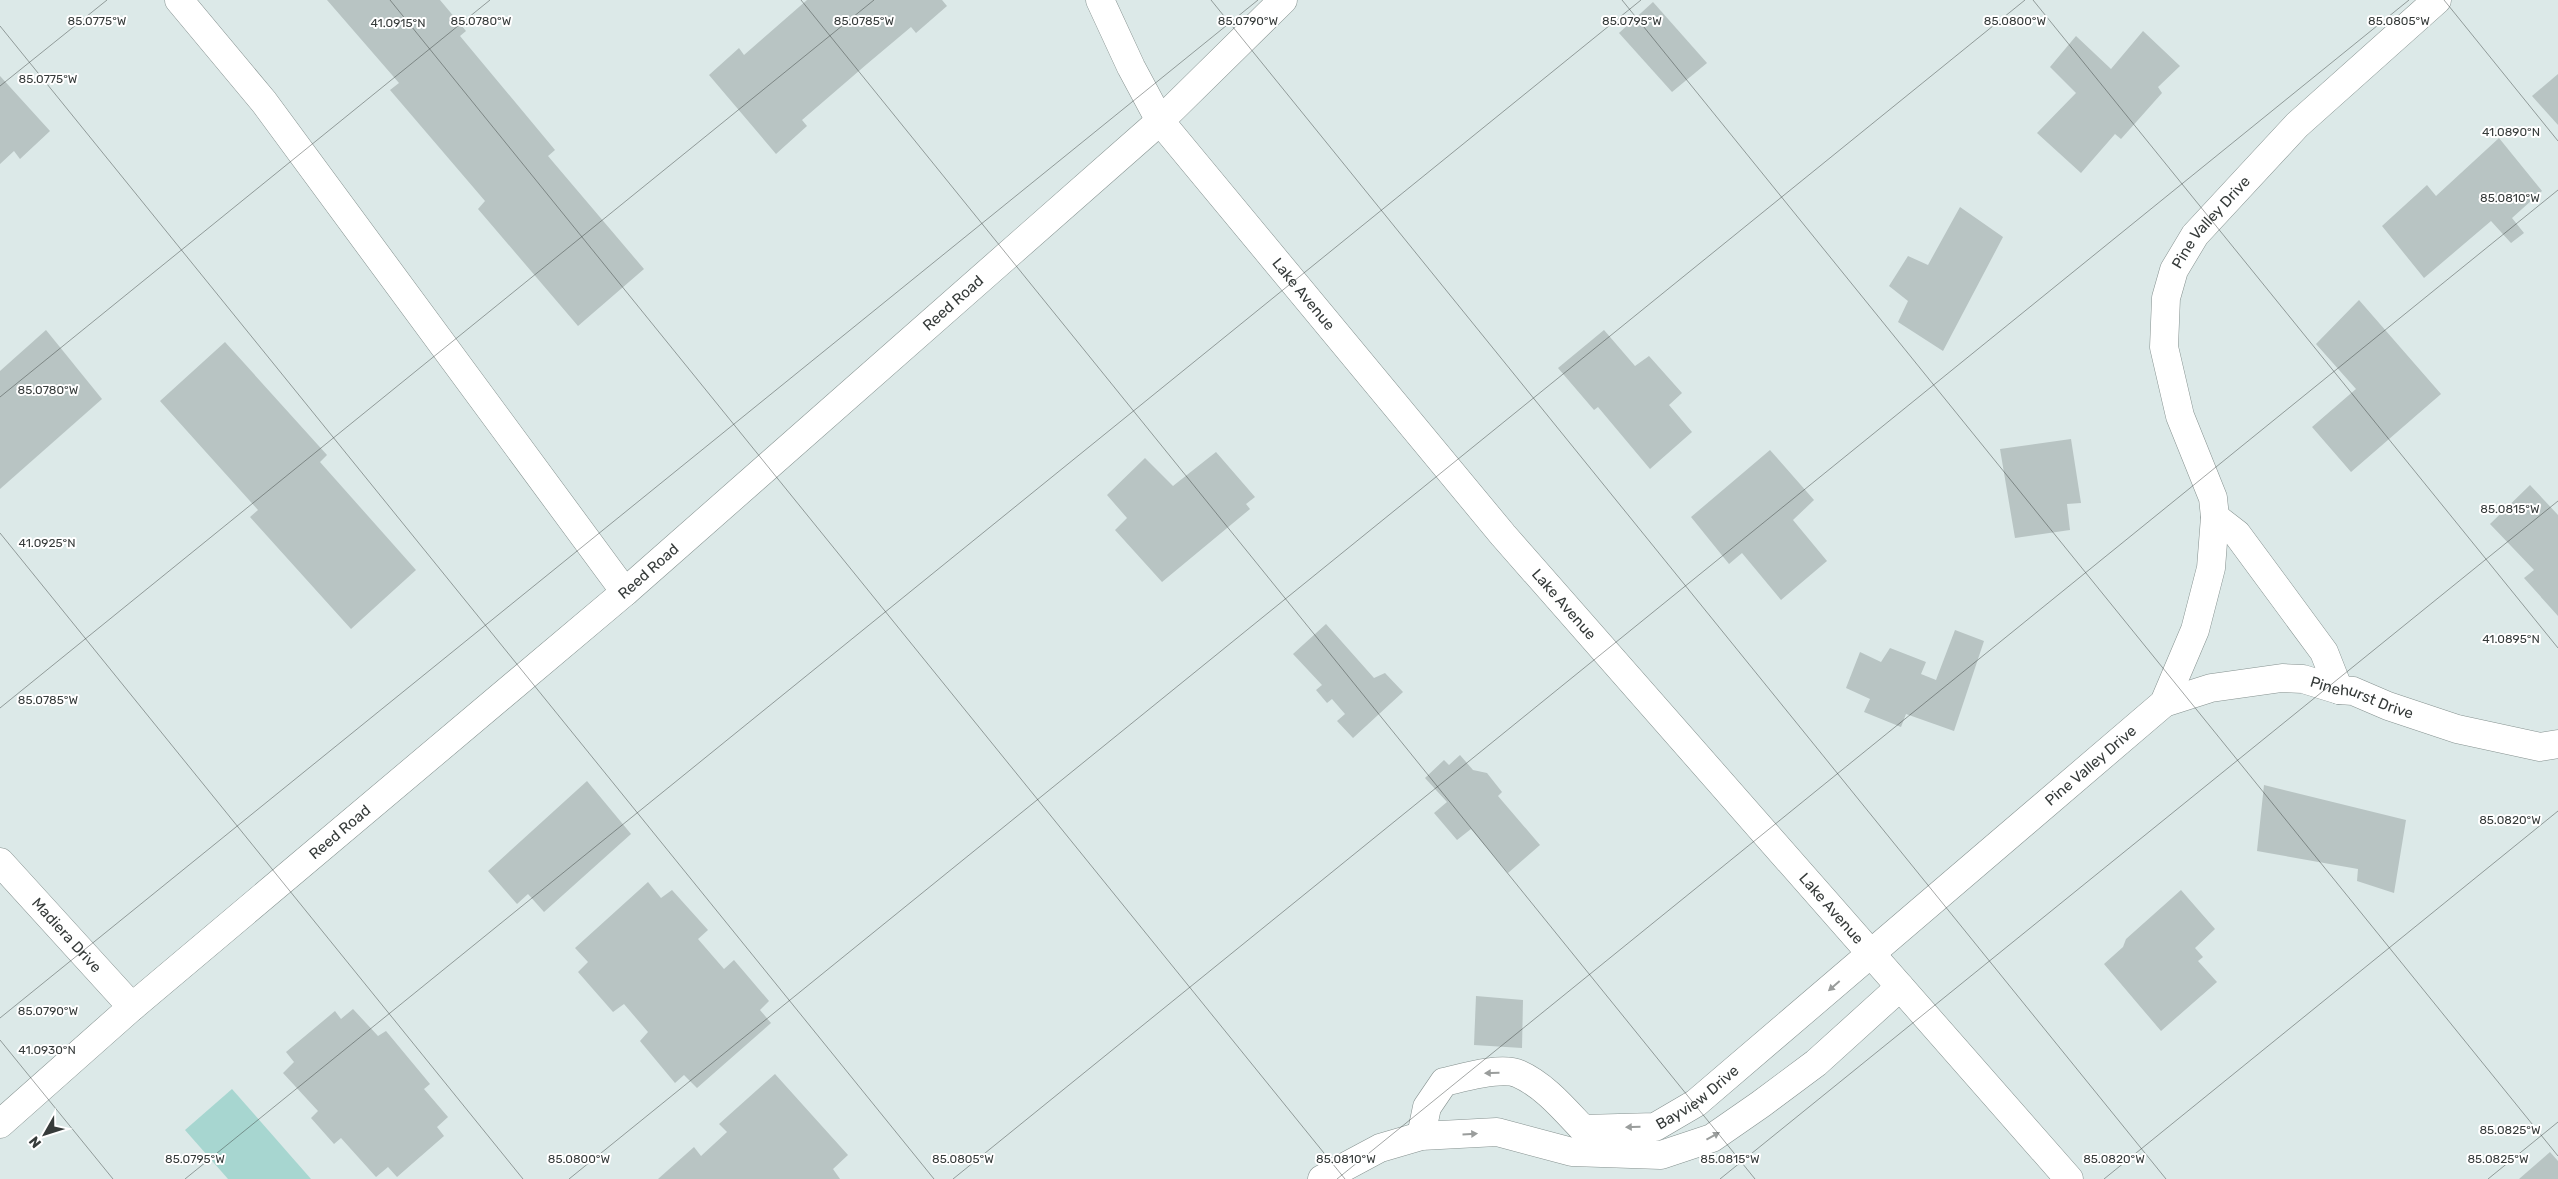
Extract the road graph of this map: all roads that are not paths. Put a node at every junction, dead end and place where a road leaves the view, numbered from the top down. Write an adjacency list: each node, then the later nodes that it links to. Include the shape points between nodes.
1 (178, 0): 7 (street, via 264,102)
2 (1100, 0): 5 (street, Lake Avenue)
3 (1283, 0): 5 (street, Reed Road)
4 (2437, 0): 6 (street, Pine Valley Drive, via 2297,125 2195,235 2174,270 2166,298 2164,348 2180,416 2213,498)
5 (1160, 121): 7 (street, Reed Road); 12 (street, Lake Avenue, via 1503,535)
6 (2215, 517): 8 (street, via 2237,534 2324,652); 9 (street, Pine Valley Drive, via 2211,568 2194,630)
7 (625, 592): 14 (street, Reed Road)
8 (2339, 690): 9 (street, Pinehurst Drive, via 2303,679 2282,678 2212,688); 10 (street, Pinehurst Drive, via 2353,691 2457,729 2540,747)
9 (2164, 703): 12 (street, Pine Valley Drive)
10 (2558, 744)
11 (0, 862): 14 (street, Madiera Drive)
12 (1871, 954): 13 (street, Lake Avenue); 16 (street, Bayview Drive, one-way to 16, via 1696,1103 1655,1126 1583,1129 1553,1098 1518,1073 1486,1072 1444,1082 1427,1107)
13 (1900, 987): 16 (street, one-way to 13, via 1497,1132 1572,1152 1662,1155 1712,1138 1761,1104 1816,1063); 18 (street, Lake Avenue)
14 (132, 1007): 15 (street, Reed Road)
15 (0, 1124)
16 (1421, 1136): 17 (street, via 1380,1148)
17 (1322, 1179)
18 (2069, 1179)

